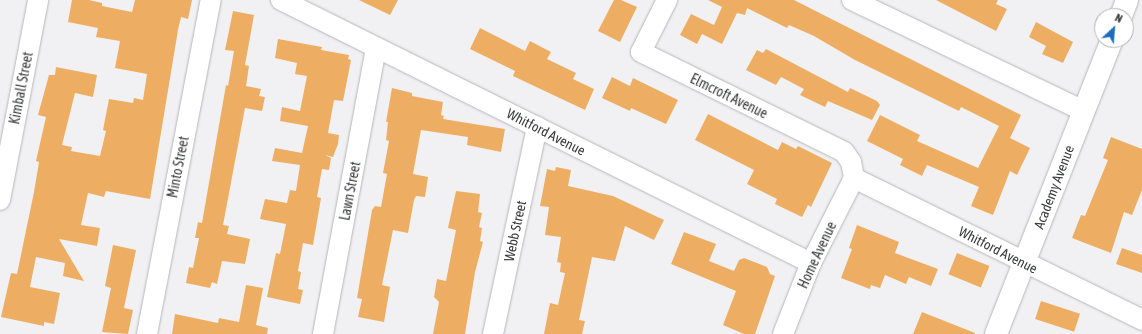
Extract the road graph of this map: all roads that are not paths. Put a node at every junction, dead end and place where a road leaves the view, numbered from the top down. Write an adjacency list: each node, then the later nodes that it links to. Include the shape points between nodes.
1 (38, 0): 11 (street, Kimball Street)
2 (211, 0): 15 (street, Minto Street)
3 (281, 0): 6 (street, Whitford Avenue)
4 (666, 0): 10 (street, Elmcroft Avenue, via 641,52 844,152 851,162)
5 (852, 0): 8 (street)
6 (376, 48): 9 (street, Whitford Avenue); 16 (street, Lawn Street)
7 (1109, 48): 8 (street, Academy Avenue)
8 (1084, 111): 13 (street, Academy Avenue)
9 (537, 127): 12 (street, Whitford Avenue); 17 (street, Webb Street)
10 (854, 178): 12 (street, Home Avenue); 13 (street, Whitford Avenue)
11 (0, 200)
12 (811, 263): 18 (street, Home Avenue)
13 (1024, 263): 14 (street, Whitford Avenue); 19 (street, Academy Avenue)
14 (1142, 320)
15 (147, 334)
16 (323, 334)
17 (493, 334)
18 (783, 334)
19 (996, 334)

